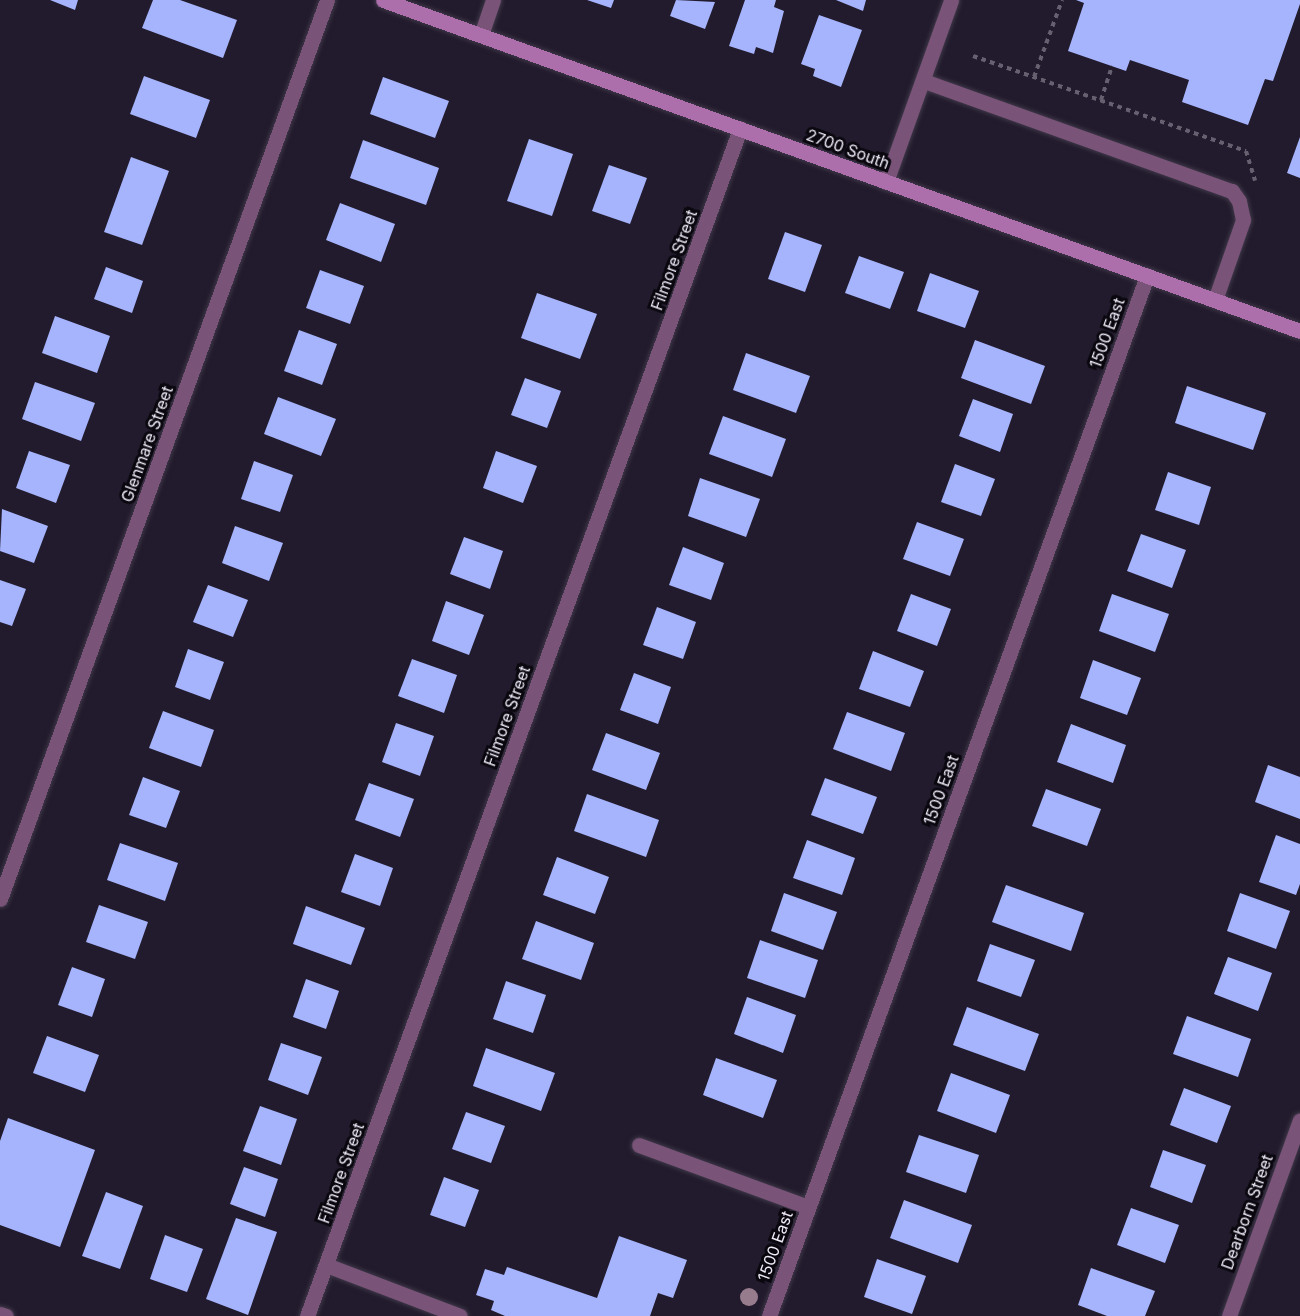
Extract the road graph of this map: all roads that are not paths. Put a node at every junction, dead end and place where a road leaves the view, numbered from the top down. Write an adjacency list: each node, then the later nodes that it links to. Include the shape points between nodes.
1 (327, 0): 12 (street, Glenmare Street)
2 (383, 0): 5 (street, 2700 South)
3 (493, 0): 5 (street)
4 (951, 0): 6 (street)
5 (481, 35): 7 (street, 2700 South)
6 (924, 81): 8 (street); 10 (street, via 1232,191 1243,220)
7 (740, 129): 8 (street, 2700 South); 16 (street, Filmore Street)
8 (886, 182): 9 (street, 2700 South)
9 (1147, 276): 10 (street, 2700 South); 15 (street, 1500 East)
10 (1215, 300): 11 (street, 2700 South)
11 (1300, 331)
12 (0, 899)
13 (1300, 1120): 22 (street, Dearborn Street)
14 (639, 1145): 15 (street)
15 (808, 1207): 21 (street, 1500 East)
16 (326, 1265): 19 (street, Filmore Street); 20 (street)
17 (0, 1314): 18 (street)
18 (6, 1316)
19 (308, 1316)
20 (460, 1316)
21 (769, 1316)
22 (1229, 1316)

